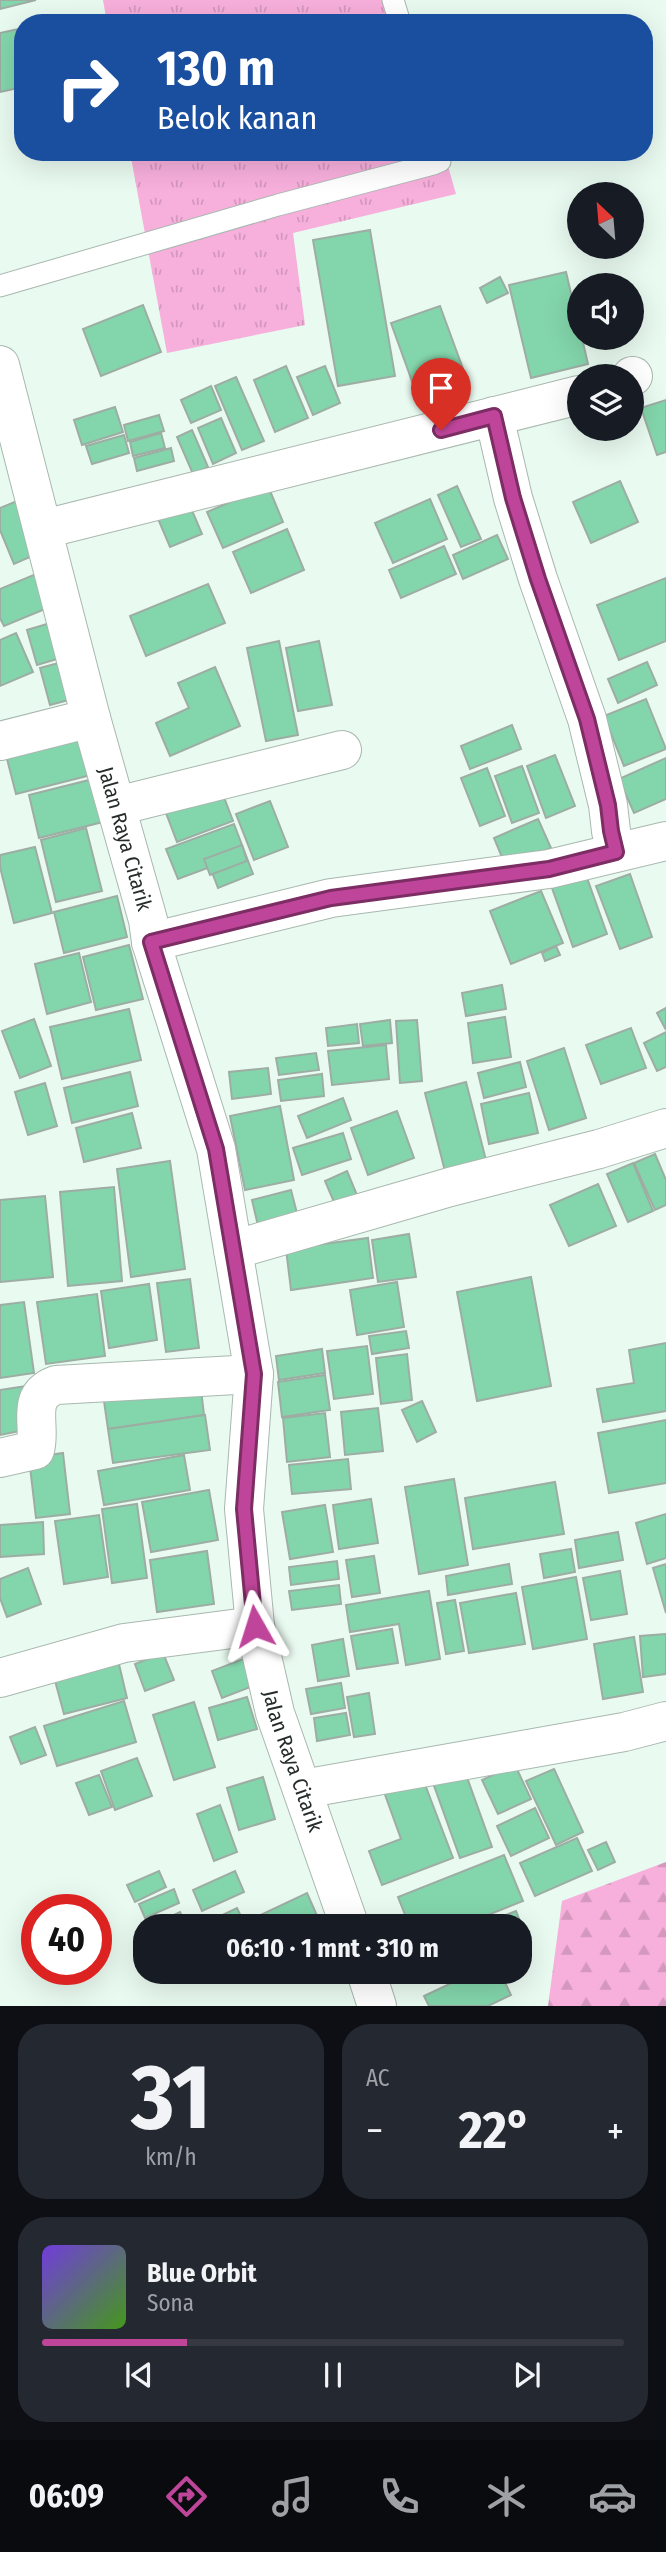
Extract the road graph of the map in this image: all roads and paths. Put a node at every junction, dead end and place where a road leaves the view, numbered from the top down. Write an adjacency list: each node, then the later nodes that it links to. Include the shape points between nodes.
1 (440, 161): 2 (lane)
2 (0, 286)
3 (0, 365): 6 (street, Jalan Raya Citarik)
4 (567, 398): 5 (street)
5 (494, 416): 6 (street); 12 (street, via 513,498 587,719)
6 (44, 529): 7 (street, Jalan Raya Citarik)
7 (91, 718): 8 (street); 10 (street, Jalan Raya Citarik)
8 (0, 741)
9 (342, 750): 10 (street)
10 (117, 806): 13 (street, Jalan Raya Citarik)
11 (666, 841): 12 (street)
12 (616, 852): 13 (street, via 549,869 331,898)
13 (151, 942): 15 (street, Jalan Raya Citarik, via 216,1149)
14 (666, 1128): 15 (street)
15 (233, 1250): 16 (street, Jalan Raya Citarik)
16 (254, 1374): 17 (street, via 56,1385 38,1399 35,1450); 18 (street, Jalan Raya Citarik, via 244,1509)
17 (0, 1458)
18 (255, 1626): 19 (street, via 124,1643); 21 (street, Jalan Raya Citarik, via 275,1713)
19 (0, 1678)
20 (666, 1721): 21 (street)
21 (303, 1789): 22 (street, Jalan Raya Citarik)
22 (346, 1914)
23 (370, 1984): 24 (street)
24 (377, 2006)

